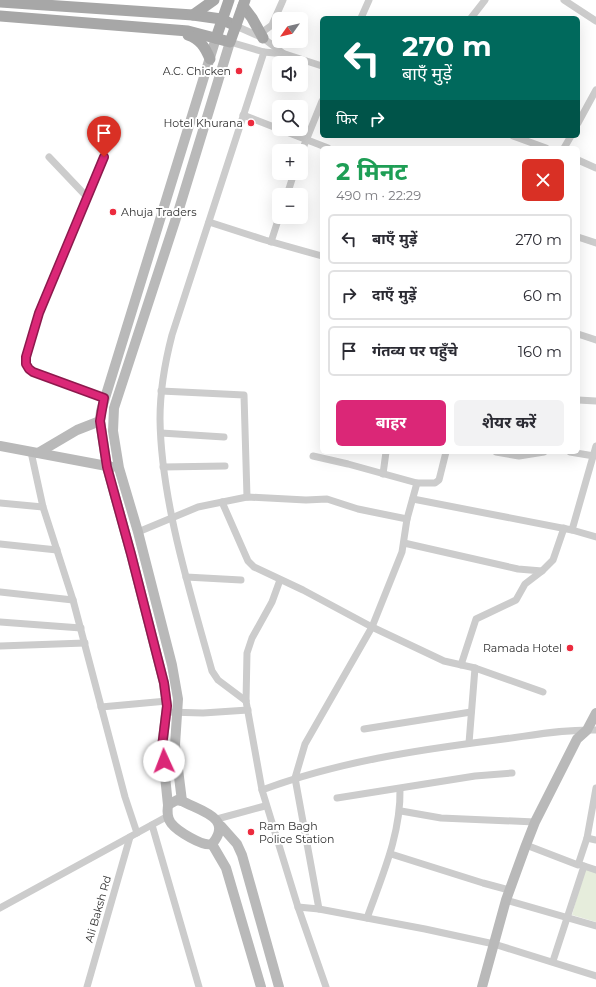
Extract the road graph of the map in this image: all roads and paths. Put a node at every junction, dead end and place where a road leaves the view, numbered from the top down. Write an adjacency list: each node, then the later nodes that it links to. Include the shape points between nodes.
1 (214, 0): 10 (main road)
2 (229, 0): 14 (main road)
3 (283, 0): 18 (street, via 272,25)
4 (369, 0): 12 (street)
5 (485, 0): 13 (street)
6 (564, 0): 15 (street)
7 (0, 2): 9 (main road)
8 (244, 3): 16 (main road); 18 (main road)
9 (95, 4): 10 (main road)
10 (193, 15): 14 (main road)
11 (0, 16): 17 (main road)
12 (362, 16)
13 (473, 16)
14 (221, 19): 16 (main road); 19 (main road)
15 (596, 20)
16 (236, 26): 18 (street); 20 (main road)
17 (175, 30): 19 (main road); 23 (main road, via 195,38 204,46)
18 (262, 36): 22 (street)
19 (216, 38): 20 (main road); 23 (main road)
20 (230, 42): 21 (street); 67 (main road, via 114,408 113,432)
21 (264, 52): 22 (street); 27 (street)
22 (285, 54): 24 (street)
23 (210, 59): 48 (main road)
24 (320, 65)
25 (595, 94): 28 (street)
26 (320, 106): 30 (street)
27 (243, 115): 30 (street); 39 (street)
28 (580, 120)
29 (518, 138): 33 (street)
30 (306, 139): 31 (street); 32 (street)
31 (304, 144)
32 (323, 146)
33 (540, 146)
34 (49, 157): 38 (street)
35 (104, 157): 38 (street)
36 (580, 161): 37 (street)
37 (596, 168)
38 (87, 197): 48 (street, via 43,301 28,347 26,364 33,372)
39 (209, 222): 42 (street); 47 (street, via 172,335)
40 (277, 224): 42 (street)
41 (580, 237): 43 (street)
42 (271, 242): 44 (street)
43 (596, 243)
44 (320, 255)
45 (580, 335): 46 (street)
46 (596, 340)
47 (161, 391): 52 (street); 70 (street, via 244,395)
48 (104, 398): 51 (main road)
49 (580, 400): 50 (street)
50 (596, 401)
51 (100, 421): 56 (main road); 65 (main road)
52 (161, 433): 53 (street); 66 (street)
53 (224, 437)
54 (0, 446): 56 (main road)
55 (596, 446): 63 (street)
56 (35, 452): 65 (main road); 74 (street)
57 (386, 454): 68 (street)
58 (445, 454): 69 (street, via 438,481)
59 (508, 454): 60 (street)
60 (532, 454)
61 (580, 454): 63 (street)
62 (313, 456): 68 (street)
63 (594, 456): 78 (street)
64 (225, 466): 66 (street)
65 (107, 467): 67 (main road); 98 (main road)
66 (163, 467): 75 (street)
67 (119, 468): 79 (main road)
68 (383, 474): 69 (street)
69 (417, 483): 71 (street)
70 (247, 497): 72 (street); 76 (street, via 328,499 358,509)
71 (413, 499): 76 (street); 77 (street)
72 (222, 502): 75 (street, via 198,507); 87 (street, via 249,563)
73 (0, 503): 74 (street)
74 (43, 507): 83 (street)
75 (173, 517): 79 (street); 85 (street)
76 (407, 519): 82 (street)
77 (564, 528): 78 (street); 84 (street, via 553,560)
78 (572, 530): 80 (street)
79 (138, 532): 103 (main road, via 172,665)
80 (596, 537)
81 (0, 544): 83 (street)
82 (404, 544): 84 (street, via 518,569); 91 (street)
83 (57, 550): 89 (street)
84 (542, 570): 95 (street, via 525,584 516,600 476,619)
85 (186, 577): 86 (street); 99 (street, via 212,671 218,680)
86 (242, 580)
87 (280, 580): 91 (street); 99 (street, via 272,602 249,645)
88 (0, 592): 89 (street)
89 (74, 600): 92 (street)
90 (0, 622): 92 (street)
91 (372, 627): 95 (street, via 444,661); 110 (street, via 305,744)
92 (81, 628): 93 (street)
93 (85, 643): 94 (street); 100 (street)
94 (0, 646)
95 (461, 665): 96 (street)
96 (475, 668): 97 (street); 104 (street)
97 (543, 692)
98 (167, 701): 100 (street); 102 (main road)
99 (246, 701): 101 (street)
100 (101, 707): 123 (street)
101 (248, 710): 103 (street); 113 (street)
102 (167, 712): 103 (street); 116 (main road, via 162,747)
103 (178, 712): 115 (main road, via 175,745)
104 (471, 712): 106 (street); 108 (street)
105 (596, 713): 107 (main road)
106 (364, 729)
107 (592, 730): 108 (street); 121 (main road, via 577,739)
108 (469, 743): 110 (street, via 348,763)
109 (512, 773): 112 (street, via 475,776)
110 (295, 778): 113 (street); 136 (street)
111 (596, 788): 125 (street)
112 (400, 789): 114 (street); 118 (street)
113 (262, 790): 117 (street)
114 (337, 798)
115 (182, 801): 116 (main road, via 176,800); 120 (main road)
116 (168, 805): 119 (main road)
117 (265, 806): 120 (street); 135 (street)
118 (401, 811): 121 (street, via 441,818); 129 (street)
119 (168, 816): 122 (street); 127 (main road, via 176,829 202,844)
120 (219, 822): 127 (main road, via 219,836); 146 (main road, via 242,855)
121 (535, 822): 128 (main road)
122 (152, 826): 123 (street); 144 (street)
123 (137, 833): 124 (street)
124 (130, 837): 134 (street); 143 (street, Ali Baksh Rd)
125 (587, 838): 126 (street); 130 (street)
126 (596, 840)
127 (212, 844): 145 (main road, via 226,868)
128 (526, 845): 130 (street); 132 (main road)
129 (391, 854): 132 (street); 138 (street)
130 (581, 865): 131 (street); 137 (street)
131 (596, 870)
132 (509, 890): 133 (main road)
133 (506, 900): 137 (street); 140 (main road)
134 (0, 907)
135 (298, 907): 136 (street); 147 (street)
136 (319, 909): 138 (street)
137 (568, 917): 139 (street); 141 (street)
138 (367, 918): 140 (street)
139 (596, 926)
140 (494, 944): 141 (street); 148 (main road)
141 (553, 961): 142 (street)
142 (596, 976)
143 (87, 987)
144 (199, 987)
145 (261, 987)
146 (279, 987)
147 (326, 987)
148 (482, 987)

